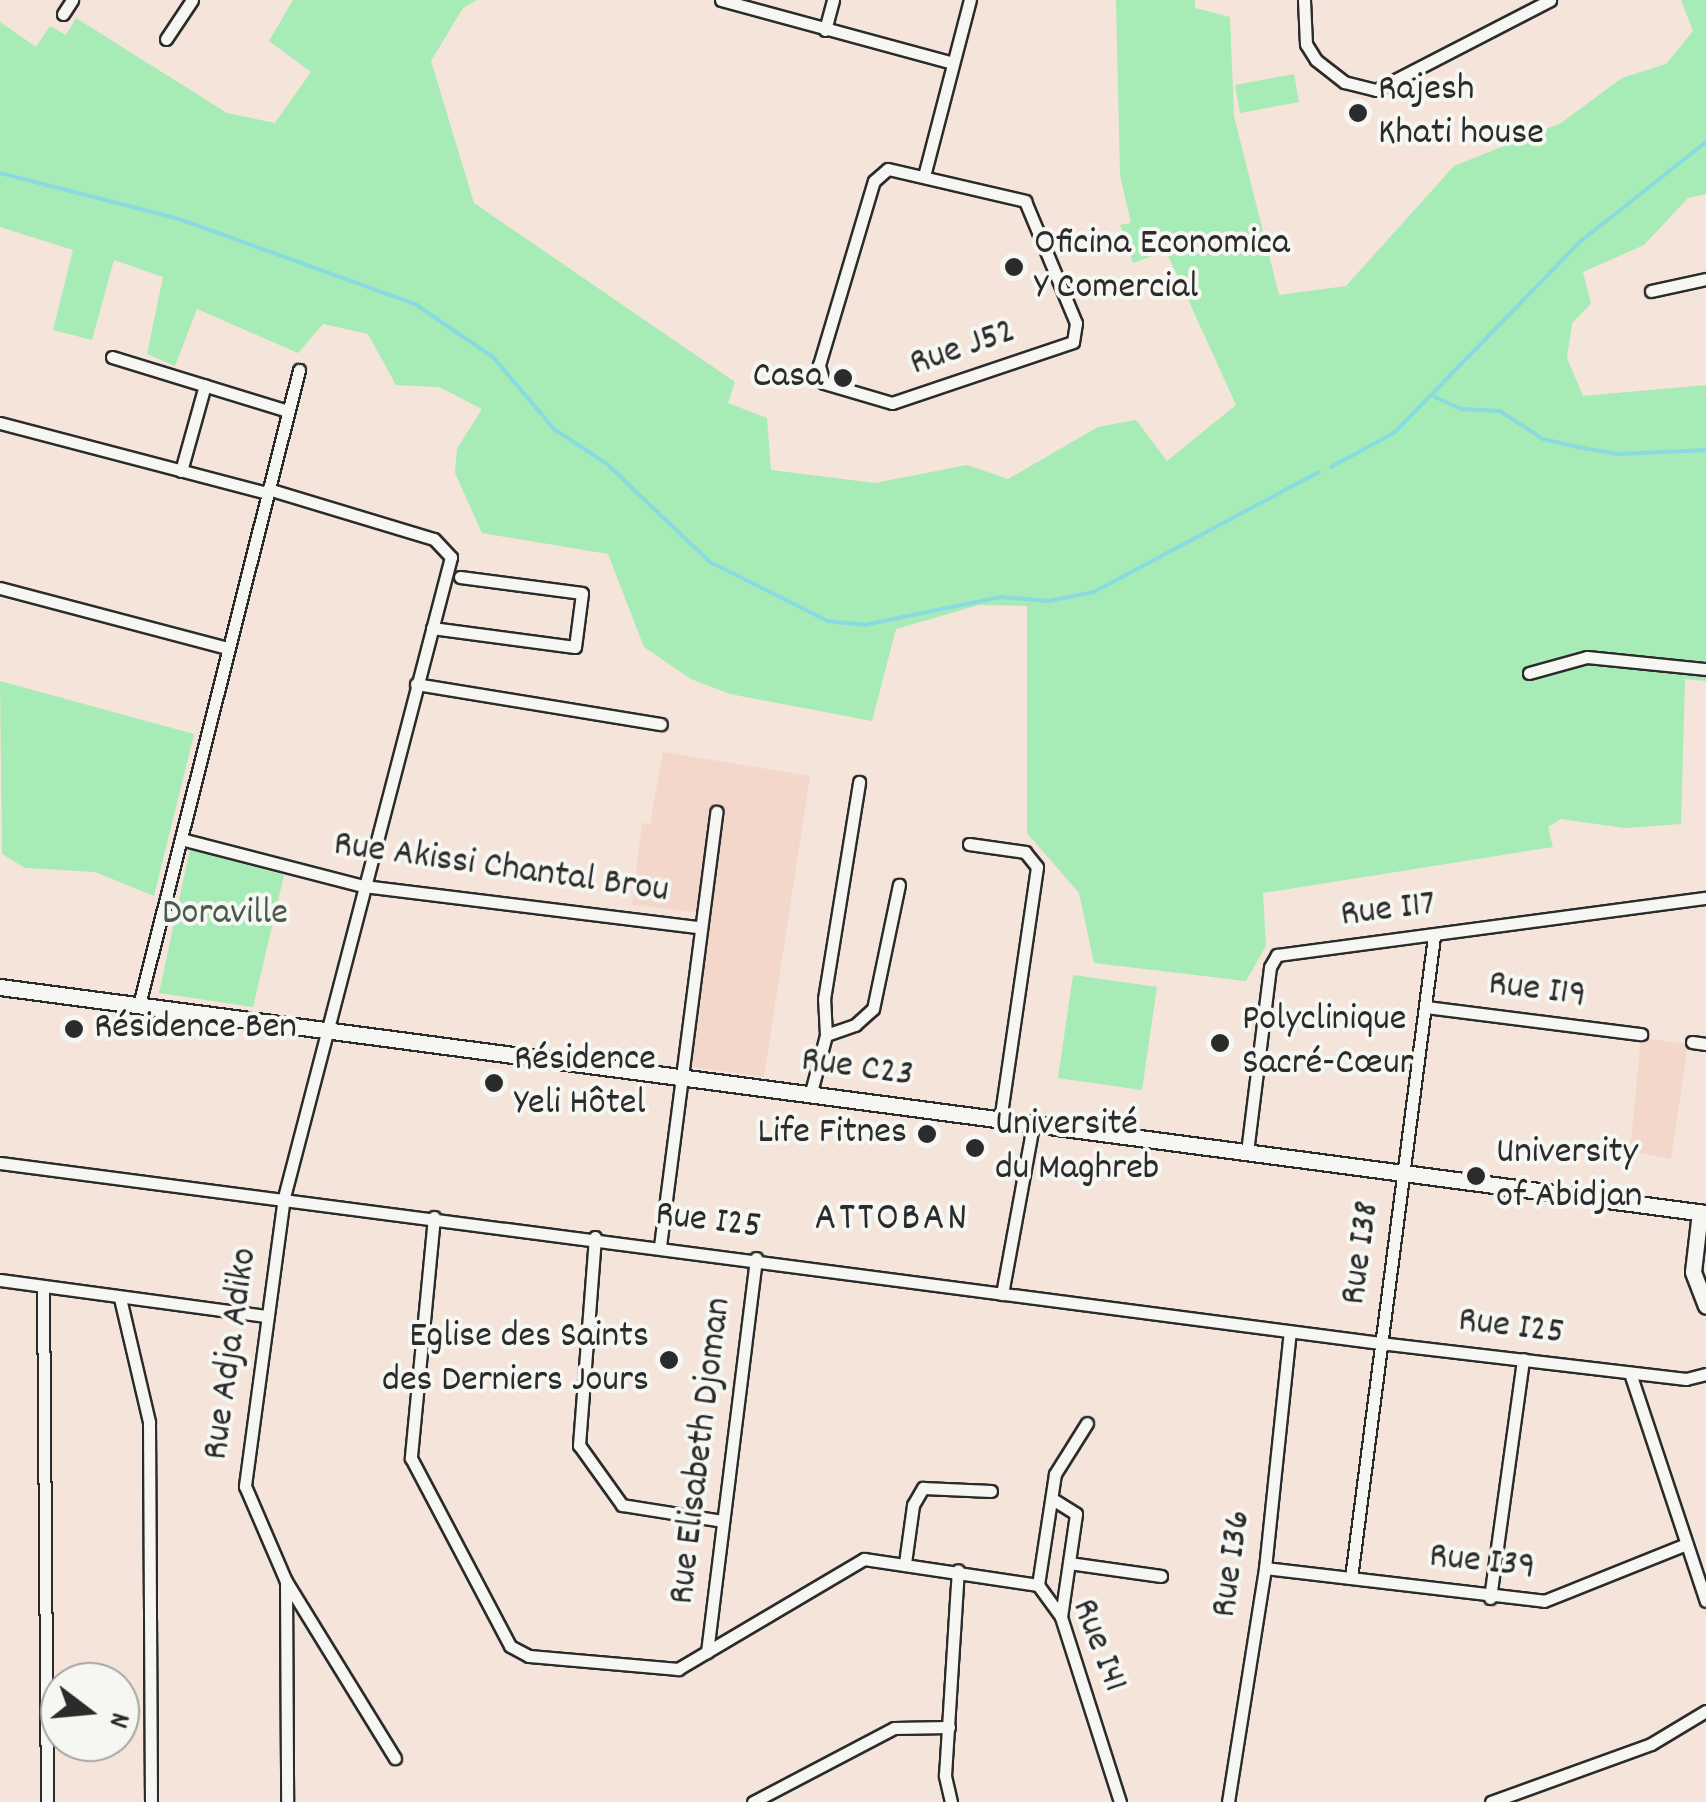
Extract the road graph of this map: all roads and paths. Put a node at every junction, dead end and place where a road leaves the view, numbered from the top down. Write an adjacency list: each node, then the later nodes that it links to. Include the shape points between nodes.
1 (72, 0): 8 (street)
2 (192, 0): 10 (street)
3 (722, 0): 9 (street)
4 (833, 0): 9 (street)
5 (970, 0): 11 (street)
6 (1304, 0): 7 (street, via 1306,44 1316,60 1344,82 1376,90)
7 (1550, 0)
8 (63, 14)
9 (825, 30): 11 (street)
10 (166, 38)
11 (952, 63): 12 (street)
12 (924, 176): 12 (street, Rue J52, via 1028,204 1076,337 888,404 824,383 818,372 876,175 888,169)
13 (1706, 279): 14 (street)
14 (1651, 290)
15 (112, 357): 17 (street)
16 (299, 370): 18 (street)
17 (205, 385): 18 (street); 20 (street)
18 (288, 411): 21 (street)
19 (0, 423): 20 (street, Rue Adja Adiko)
20 (180, 470): 21 (street, Rue Adja Adiko)
21 (267, 491): 24 (street, Rue Adja Adiko, via 444,546 451,556); 25 (street)
22 (460, 578): 24 (street, via 582,593 575,647)
23 (0, 588): 25 (street)
24 (432, 628): 28 (street, Rue Adja Adiko)
25 (228, 648): 32 (street)
26 (1706, 669): 27 (street, via 1587,658)
27 (1529, 673)
28 (416, 684): 29 (street); 35 (street, Rue Adja Adiko)
29 (661, 724)
30 (859, 782): 43 (street, via 824,998)
31 (716, 812): 37 (street)
32 (181, 839): 35 (street, Rue Akissi Chantal Brou); 40 (street)
33 (970, 844): 49 (street, via 1025,852 1038,867)
34 (899, 885): 43 (street, via 873,1009 855,1025)
35 (363, 886): 37 (street, Rue Akissi Chantal Brou); 42 (street, Rue Adja Adiko)
36 (1706, 898): 38 (street, Rue I17)
37 (697, 927): 47 (street)
38 (1434, 936): 41 (street, Rue I38); 51 (street, Rue I17, via 1273,958)
39 (0, 987): 40 (street, Rue C23)
40 (138, 1004): 42 (street, Rue C23)
41 (1426, 1008): 44 (street, Rue I19); 53 (street, Rue I38)
42 (322, 1030): 47 (street, Rue C23); 54 (street, Rue Adja Adiko)
43 (826, 1034): 48 (street)
44 (1640, 1034)
45 (1692, 1042): 46 (street)
46 (1706, 1044)
47 (680, 1076): 48 (street, Rue C23); 58 (street)
48 (810, 1096): 49 (street, Rue C23)
49 (1000, 1120): 50 (street, Rue C23)
50 (1033, 1125): 51 (street, Rue C23); 62 (street)
51 (1247, 1152): 53 (street, Rue C23)
52 (0, 1163): 54 (street, Rue I25)
53 (1403, 1174): 55 (street, Rue C23); 67 (street, Rue I38)
54 (284, 1197): 56 (street, Rue I25); 65 (street, Rue Adja Adiko)
55 (1703, 1213): 64 (street, via 1694,1272)
56 (434, 1217): 57 (street, Rue I25); 87 (street, Rue I41, via 411,1458 510,1646 529,1656 678,1670)
57 (595, 1237): 58 (street, Rue I25); 74 (street, via 579,1445 622,1504)
58 (660, 1246): 59 (street, Rue I25)
59 (756, 1258): 62 (street, Rue I25); 74 (street, Rue Elisabeth Djoman)
60 (0, 1280): 61 (street)
61 (42, 1286): 63 (street); 91 (street)
62 (1002, 1294): 66 (street, Rue I25)
63 (120, 1298): 65 (street); 92 (street, via 149,1422)
64 (1706, 1306)
65 (268, 1316): 82 (street, Rue Adja Adiko, via 245,1486)
66 (1290, 1332): 67 (street, Rue I25); 78 (street, Rue I36)
67 (1380, 1343): 68 (street, Rue I25); 81 (street, Rue I38)
68 (1523, 1358): 69 (street, Rue I25); 84 (street)
69 (1630, 1373): 70 (street, Rue I25); 75 (street)
70 (1706, 1374)
71 (1086, 1423): 73 (street, via 1055,1474)
72 (991, 1491): 76 (street, via 923,1488)
73 (1054, 1500): 77 (street, via 1076,1514); 83 (street)
74 (723, 1521): 87 (street, Rue Elisabeth Djoman)
75 (1684, 1545): 84 (street, Rue I39, via 1563,1598); 85 (street)
76 (904, 1563): 79 (street, Rue I41); 87 (street, Rue I41, via 864,1560)
77 (1069, 1563): 80 (street); 86 (street)
78 (1265, 1568): 81 (street, Rue I39); 97 (street, Rue I36)
79 (958, 1570): 83 (street, Rue I41); 89 (street)
80 (1162, 1576)
81 (1351, 1578): 84 (street, Rue I39)
82 (286, 1581): 90 (street); 93 (street, Rue Adja Adiko)
83 (1038, 1585): 86 (street, Rue I41)
84 (1490, 1598)
85 (1706, 1601)
86 (1061, 1617): 96 (street, Rue I41)
87 (707, 1652)
88 (1706, 1711): 98 (street, via 1652,1744)
89 (949, 1726): 94 (street, via 894,1728); 95 (street)
90 (396, 1758)
91 (47, 1802)
92 (151, 1802)
93 (287, 1802)
94 (753, 1802)
95 (951, 1802)
96 (1120, 1802)
97 (1228, 1802)
98 (1490, 1802)

